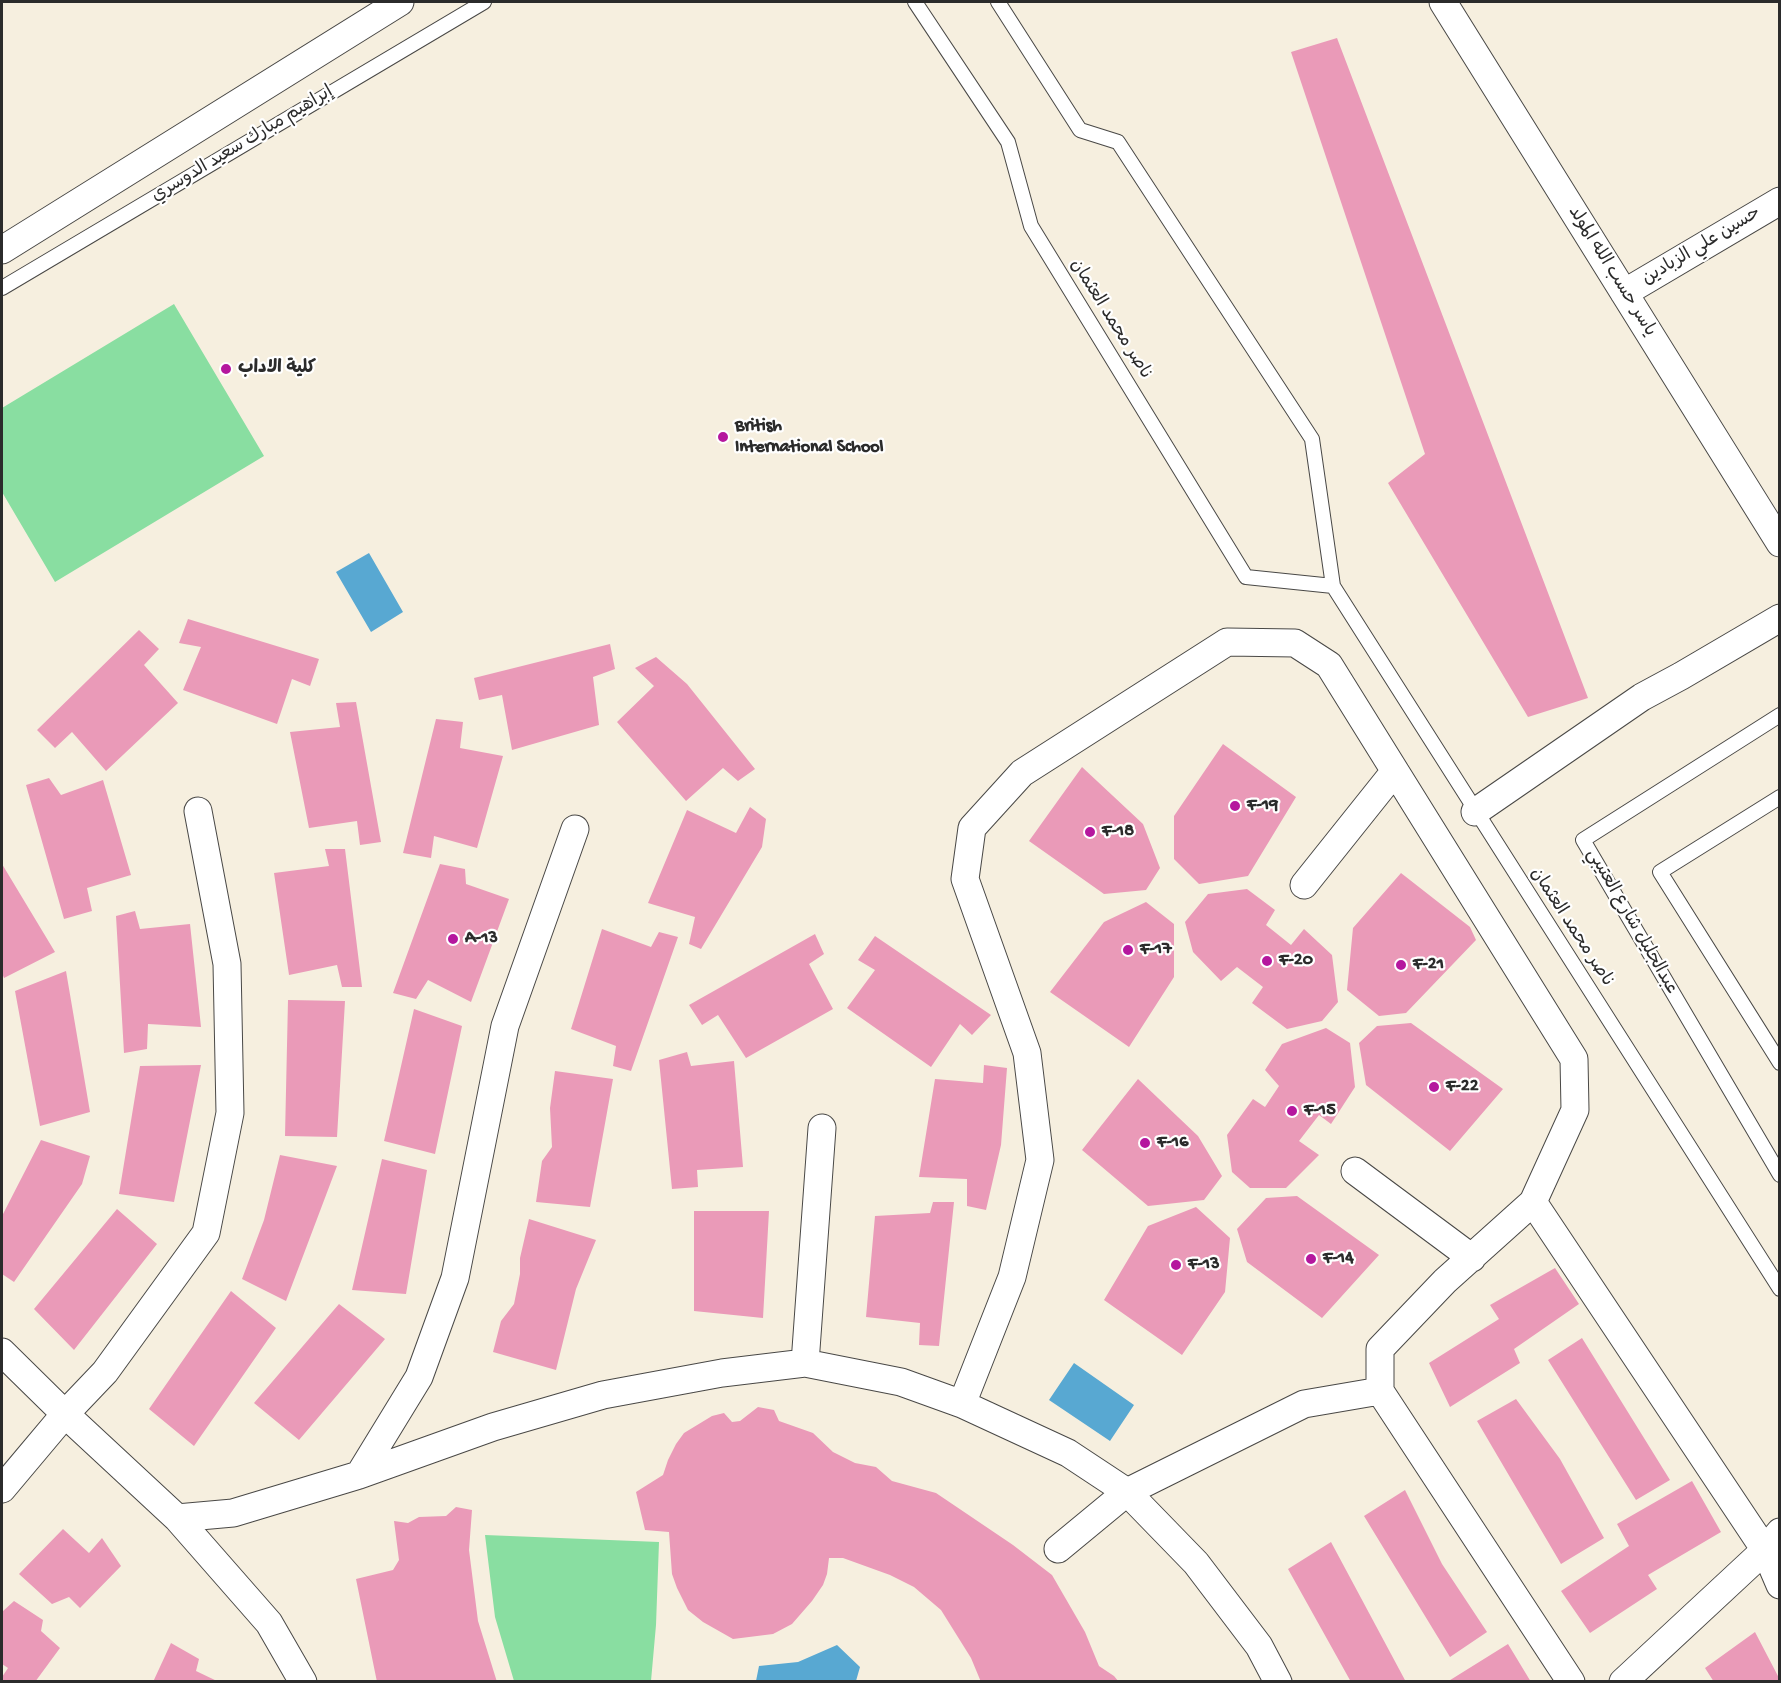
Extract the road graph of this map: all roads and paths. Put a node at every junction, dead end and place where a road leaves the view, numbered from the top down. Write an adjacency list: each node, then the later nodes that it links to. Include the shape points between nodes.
1 (400, 2): 7 (street, إبراهيم مبارك سعيد الدوسري)
2 (484, 2): 8 (lane, إبراهيم مبارك سعيد الدوسري)
3 (915, 2): 11 (lane, ناصر محمد العثمان, via 1008,142 1031,226 1246,577)
4 (998, 2): 11 (lane, ناصر محمد العثمان, via 1080,130 1118,142 1312,439)
5 (1443, 2): 9 (street, ياسر حسب الله المولد)
6 (1779, 201): 9 (street, حسين علي الزبادين)
7 (2, 250)
8 (2, 288)
9 (1624, 293): 10 (street, ياسر حسب الله المولد)
10 (1779, 543)
11 (1333, 586): 17 (lane, ناصر محمد العثمان)
12 (1779, 618): 17 (street, via 1642,697)
13 (1779, 715): 23 (lane, عبدالجليل شارع العتيبي, via 1583,840)
14 (1395, 771): 19 (street); 24 (street, via 1574,1059 1575,1110); 30 (street, via 1329,665 1295,643 1227,642 1022,773 972,828 965,879 1027,1053 1041,1160 1012,1277)
15 (1779, 798): 20 (lane, via 1660,872)
16 (198, 811): 31 (street, via 227,964 230,1113 206,1233 105,1372)
17 (1475, 812): 26 (lane, ناصر محمد العثمان)
18 (575, 829): 32 (street, via 505,1026 455,1278 419,1377)
19 (1304, 885)
20 (1779, 1063)
21 (822, 1128): 28 (street)
22 (1355, 1171): 25 (street)
23 (1779, 1175)
24 (1533, 1202): 25 (street); 36 (street)
25 (1472, 1258): 29 (street, via 1380,1349)
26 (1779, 1289)
27 (2, 1352): 31 (street)
28 (805, 1363): 30 (street, via 902,1382); 32 (street, via 722,1373 603,1395 493,1427)
29 (1380, 1390): 34 (street, via 1304,1404); 41 (street)
30 (962, 1404): 34 (street, via 1068,1453)
31 (65, 1414): 33 (street); 35 (street)
32 (359, 1475): 35 (street, via 233,1513)
33 (2, 1490)
34 (1127, 1492): 37 (street); 40 (street, via 1196,1563 1259,1646)
35 (177, 1518): 39 (street, via 269,1623)
36 (1772, 1541): 38 (street); 42 (street)
37 (1058, 1549)
38 (1779, 1585)
39 (303, 1682)
40 (1278, 1682)
41 (1571, 1682)
42 (1623, 1682)

